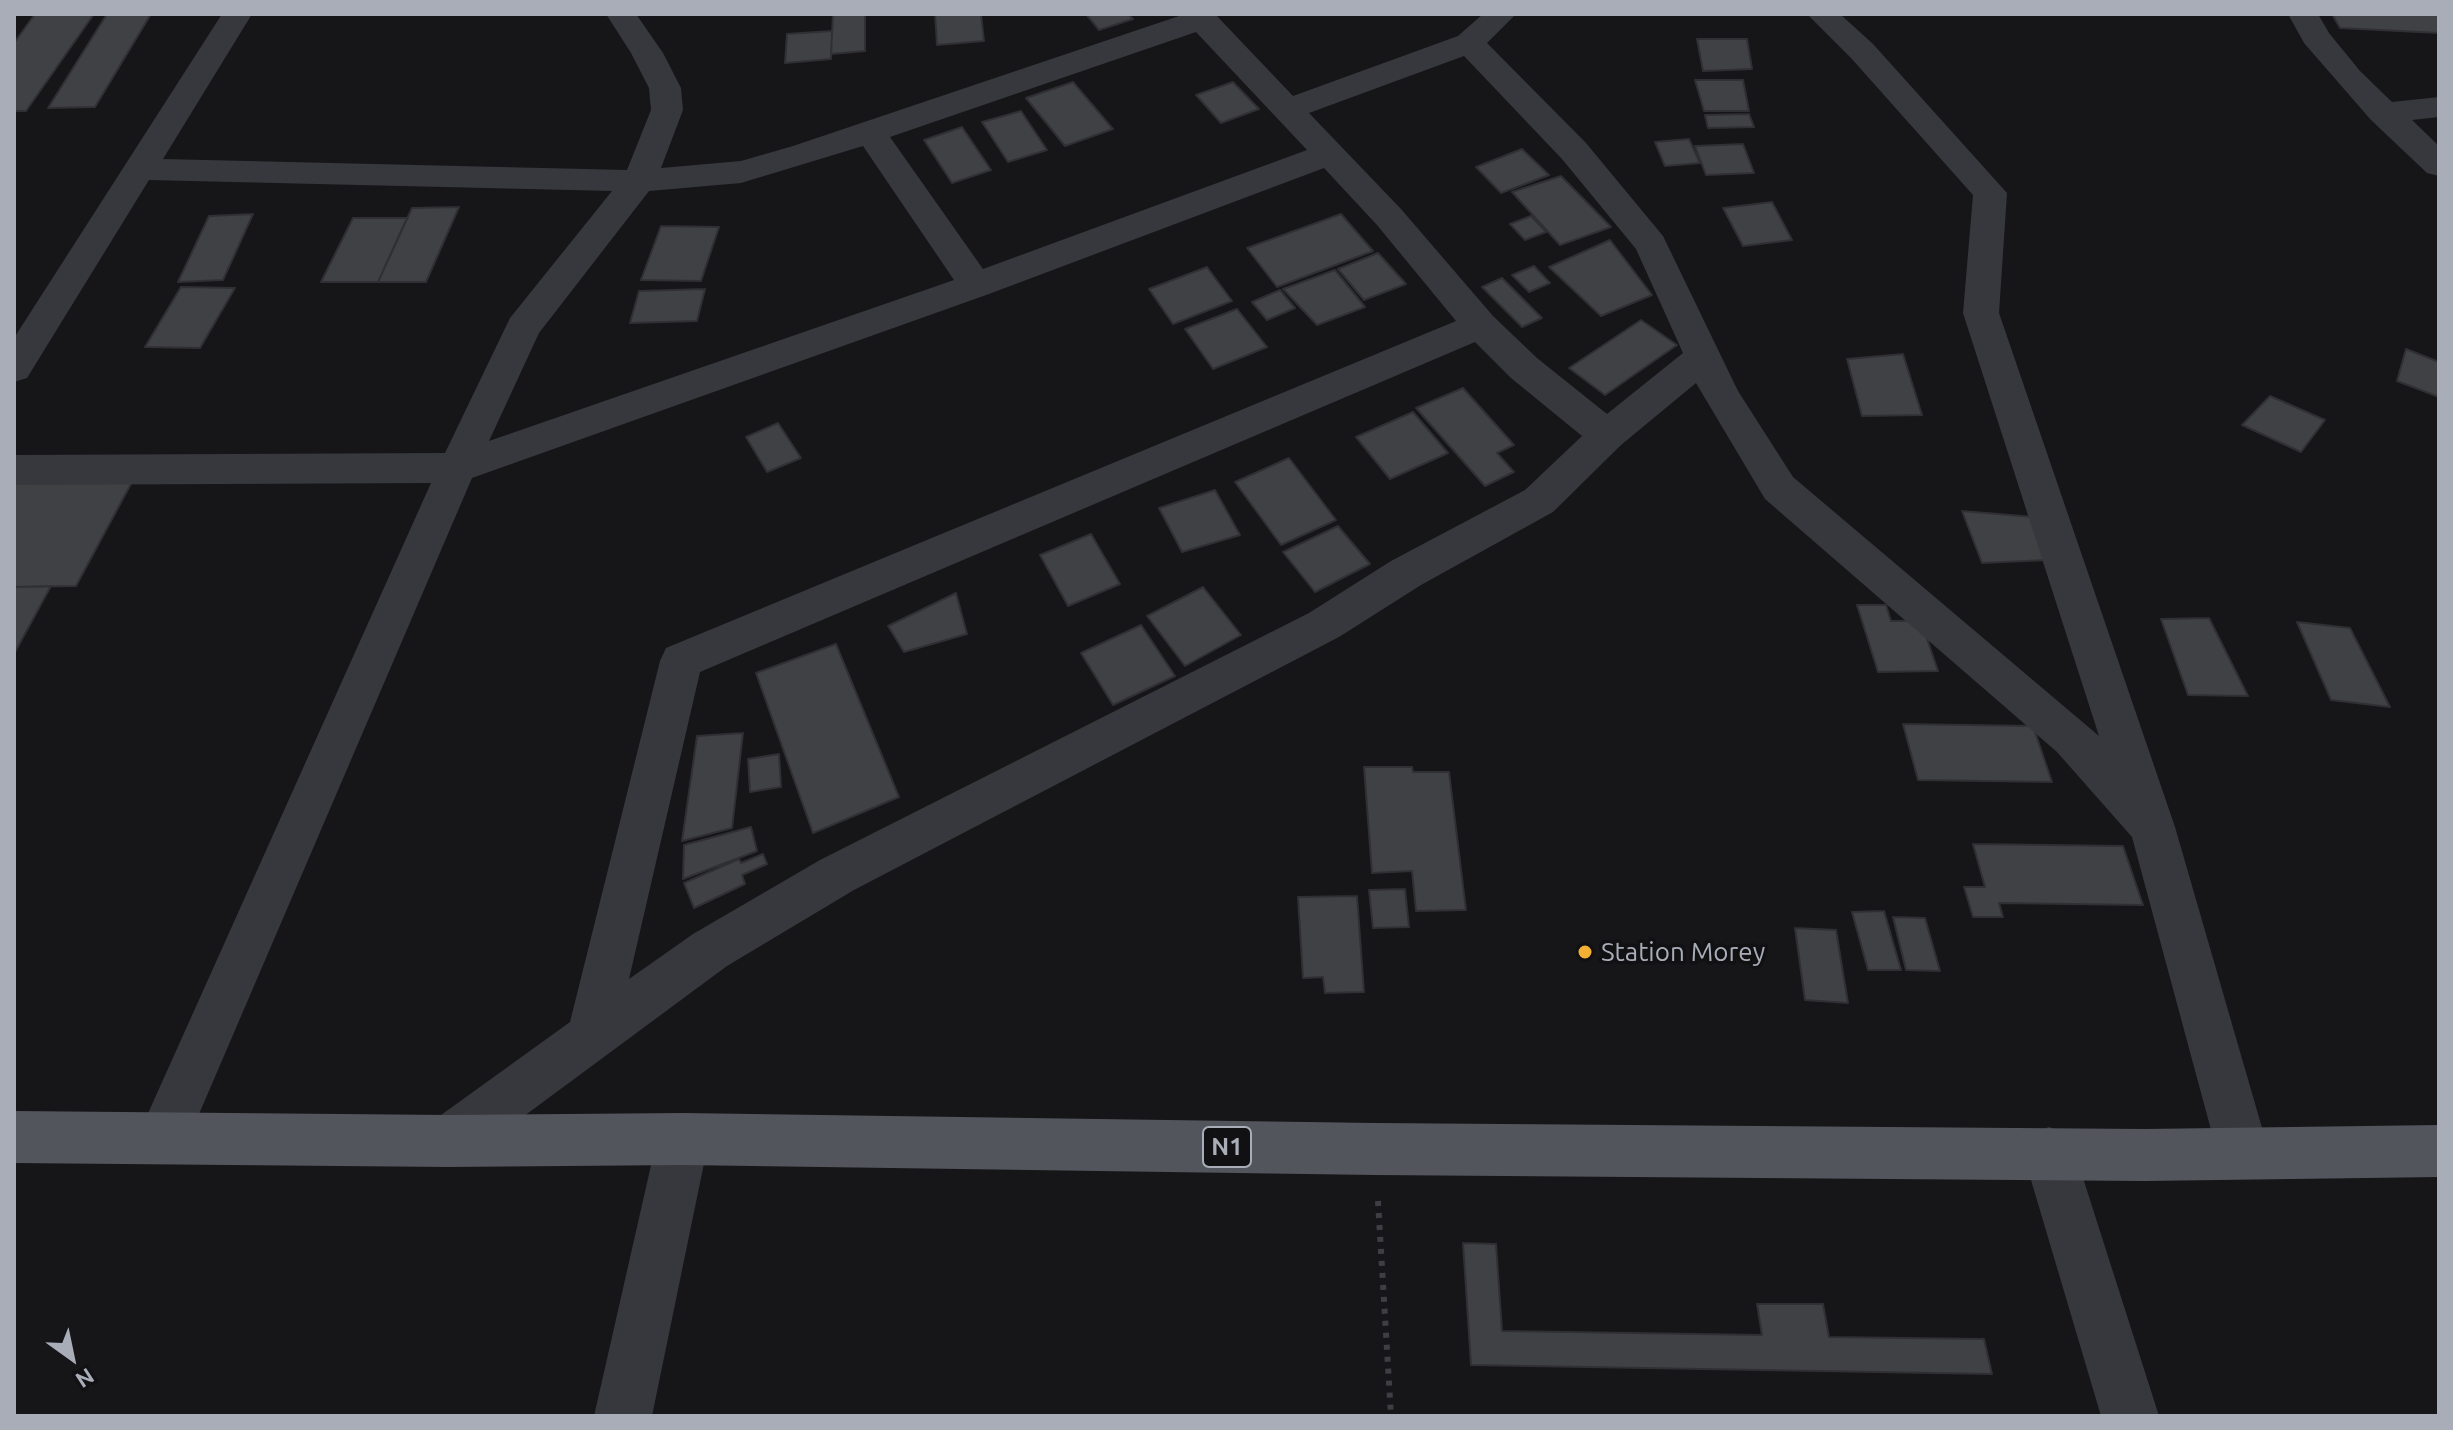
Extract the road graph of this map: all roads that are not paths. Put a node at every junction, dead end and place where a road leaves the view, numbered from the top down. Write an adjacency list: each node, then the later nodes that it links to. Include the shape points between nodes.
1 (237, 14): 14 (street)
2 (621, 14): 15 (street, via 665,88 667,110)
3 (1501, 14): 7 (street)
4 (1822, 14): 23 (street, via 1990,193 1981,313)
5 (2303, 14): 10 (street, via 2332,57)
6 (1201, 17): 9 (street); 11 (street)
7 (1469, 43): 9 (street); 18 (street, via 1574,151 1651,244)
8 (2439, 107): 10 (street)
9 (1286, 110): 12 (street)
10 (2382, 113): 13 (street)
11 (869, 131): 15 (street, via 741,172); 16 (street)
12 (1327, 155): 16 (street); 17 (street, via 1389,217)
13 (2439, 165)
14 (139, 169): 15 (street); 19 (street)
15 (639, 181): 21 (street, via 523,327)
16 (976, 285): 21 (street)
17 (1480, 325): 20 (street); 24 (street, via 681,661)
18 (1703, 357): 20 (street); 23 (street, via 1721,396 1779,488 2073,738)
19 (14, 368)
20 (1607, 435): 24 (street, via 1539,501 1406,573 1324,625 837,875 710,950)
21 (457, 468): 22 (street); 26 (street)
22 (14, 470)
23 (2152, 827): 30 (street)
24 (591, 1037): 28 (street)
25 (14, 1137): 26 (main road, N1)
26 (163, 1138): 28 (main road, N1)
27 (683, 1139): 28 (main road, N1); 31 (main road, N1); 32 (street)
28 (448, 1141)
29 (2439, 1151): 30 (main road, N1)
30 (2243, 1152): 31 (main road, N1)
31 (2049, 1153): 33 (street)
32 (623, 1416)
33 (2130, 1416)

